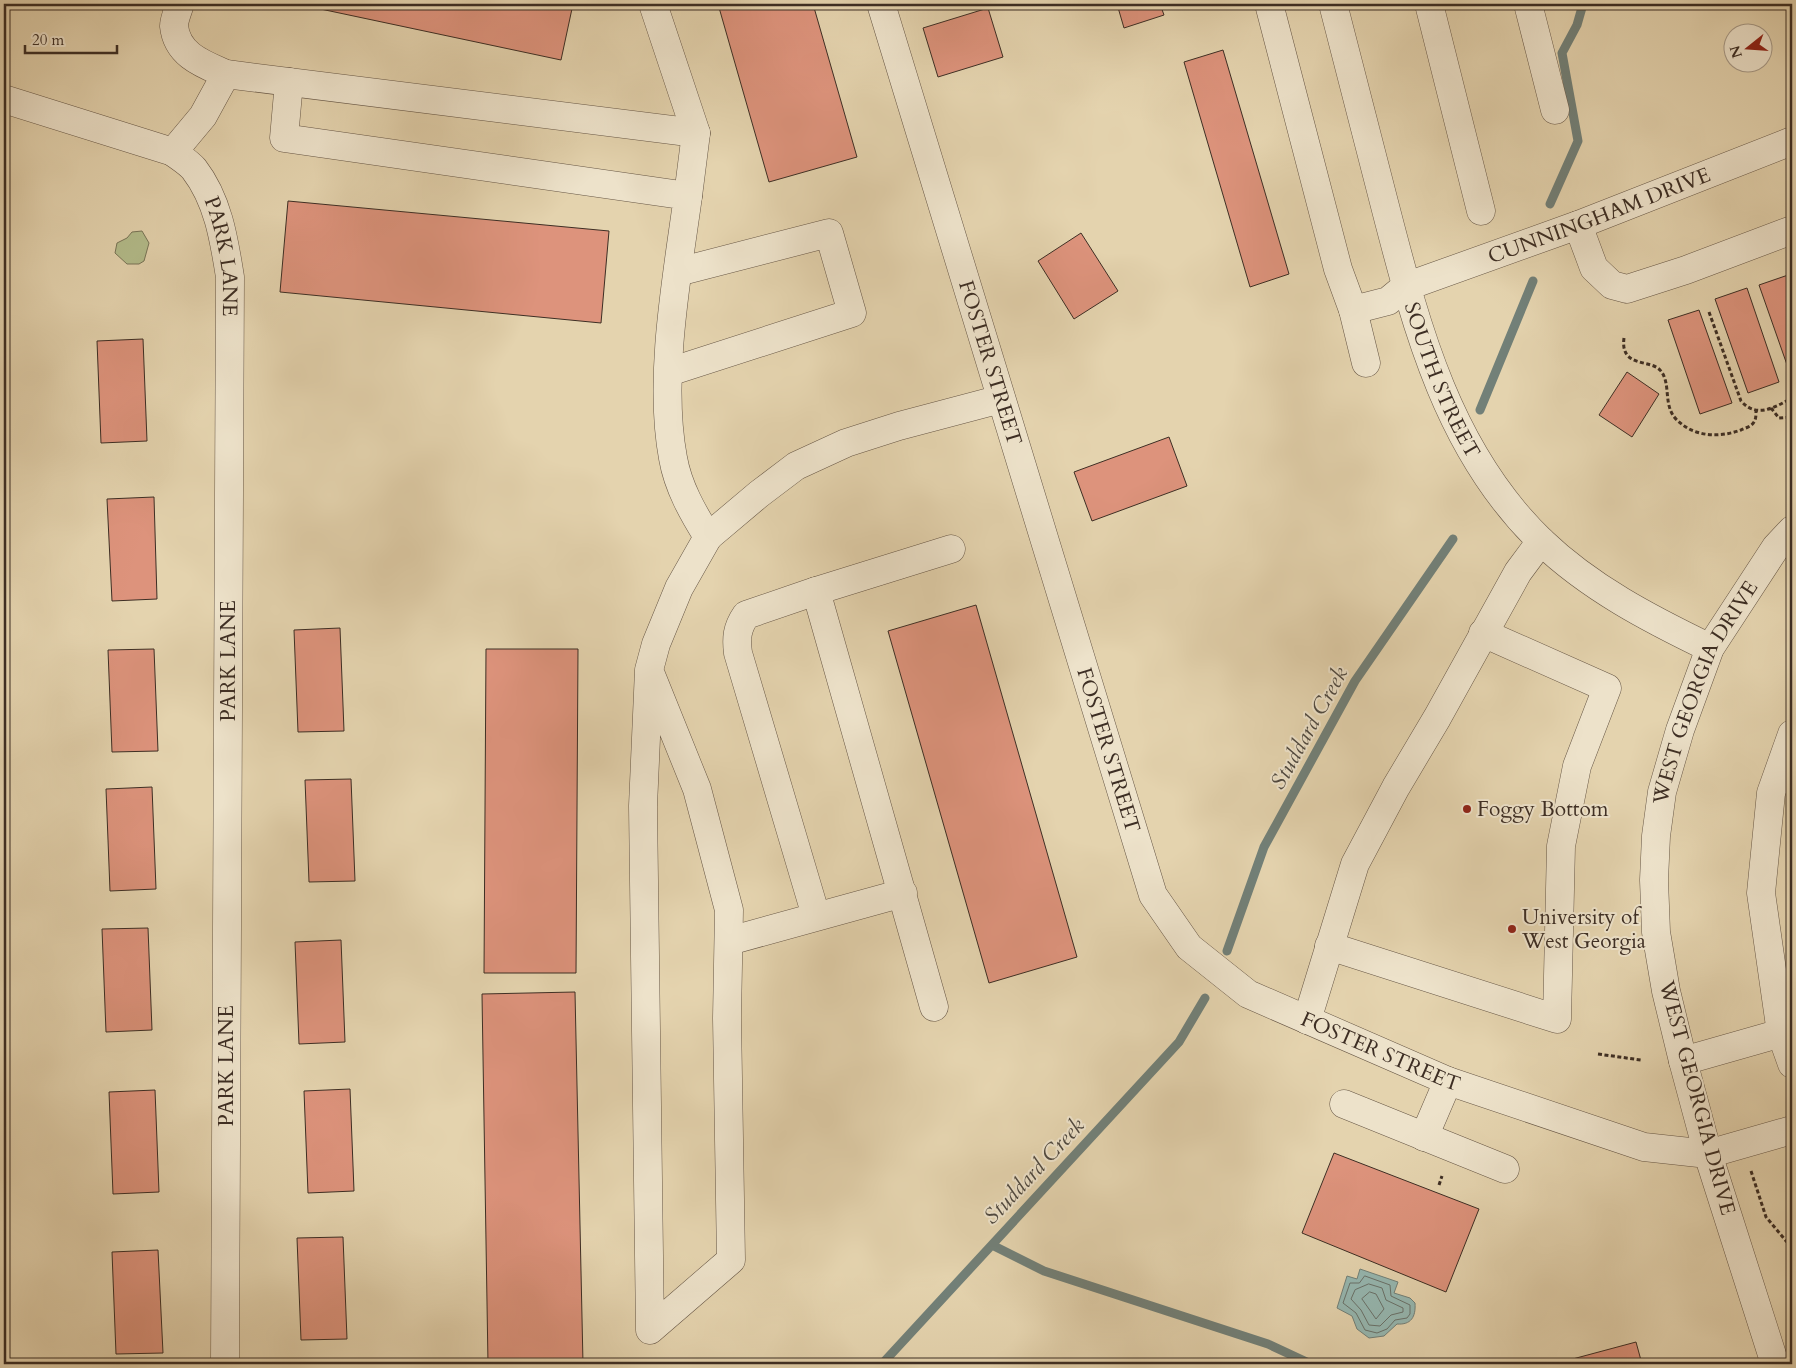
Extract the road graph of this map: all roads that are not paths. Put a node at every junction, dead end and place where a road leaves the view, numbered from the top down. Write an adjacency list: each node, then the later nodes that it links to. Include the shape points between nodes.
1 (180, 4): 8 (street, via 174,25 180,45 195,61)
2 (653, 4): 12 (street)
3 (881, 4): 24 (street, FOSTER STREET)
4 (1269, 4): 21 (street, via 1338,269)
5 (1333, 4): 20 (street, SOUTH STREET)
6 (1429, 4): 16 (street)
7 (1528, 4): 11 (street)
8 (226, 74): 9 (street); 14 (street, via 203,116)
9 (288, 82): 12 (street); 15 (street, via 284,138)
10 (4, 98): 14 (street, PARK LANE)
11 (1555, 110)
12 (696, 133): 15 (street)
13 (1792, 141): 17 (street, CUNNINGHAM DRIVE)
14 (173, 152): 49 (street, PARK LANE, via 193,168 213,200 224,236 230,277)
15 (688, 196): 19 (street)
16 (1481, 211)
17 (1578, 225): 18 (street, via 1594,268 1612,284 1627,289); 20 (street, CUNNINGHAM DRIVE)
18 (1792, 230)
19 (678, 272): 23 (street); 23 (street, via 829,233 852,313)
20 (1406, 287): 21 (street, CUNNINGHAM DRIVE, via 1388,301); 27 (street, SOUTH STREET, via 1425,348 1461,434 1484,473)
21 (1353, 310): 22 (street)
22 (1366, 363)
23 (669, 372): 26 (street, via 667,415 673,459 688,503)
24 (1001, 399): 26 (street, via 855,440 796,466); 39 (street, FOSTER STREET, via 1153,895 1189,947 1248,994)
25 (1792, 530): 31 (street, WEST GEORGIA DRIVE, via 1776,547)
26 (708, 537): 32 (street, via 679,588)
27 (1541, 541): 30 (street, via 1518,572); 31 (street, SOUTH STREET, via 1586,579 1640,613)
28 (951, 549): 29 (street)
29 (816, 591): 34 (street); 35 (street, via 746,616 738,625 736,640)
30 (1483, 633): 37 (street, via 1355,864); 37 (street, via 1607,688 1577,766 1561,846 1557,1020)
31 (1710, 648): 41 (street, WEST GEORGIA DRIVE, via 1662,792 1656,836 1656,932)
32 (649, 670): 36 (street, via 697,789 729,910); 36 (street, via 643,806 650,1330 731,1260)
33 (1792, 734): 40 (street, via 1772,793 1761,893)
34 (903, 893): 35 (street); 38 (street)
35 (816, 916): 36 (street)
36 (729, 941)
37 (1329, 946): 39 (street)
38 (934, 1007)
39 (1307, 1020): 43 (street, FOSTER STREET)
40 (1787, 1032): 41 (street); 42 (street)
41 (1683, 1061): 47 (street, WEST GEORGIA DRIVE)
42 (1792, 1064)
43 (1448, 1080): 46 (street); 47 (street, FOSTER STREET, via 1644,1147)
44 (1344, 1104): 46 (street)
45 (1792, 1130): 47 (street)
46 (1424, 1137): 48 (street)
47 (1708, 1154): 50 (street, WEST GEORGIA DRIVE)
48 (1505, 1169)
49 (225, 1364)
50 (1774, 1364)

